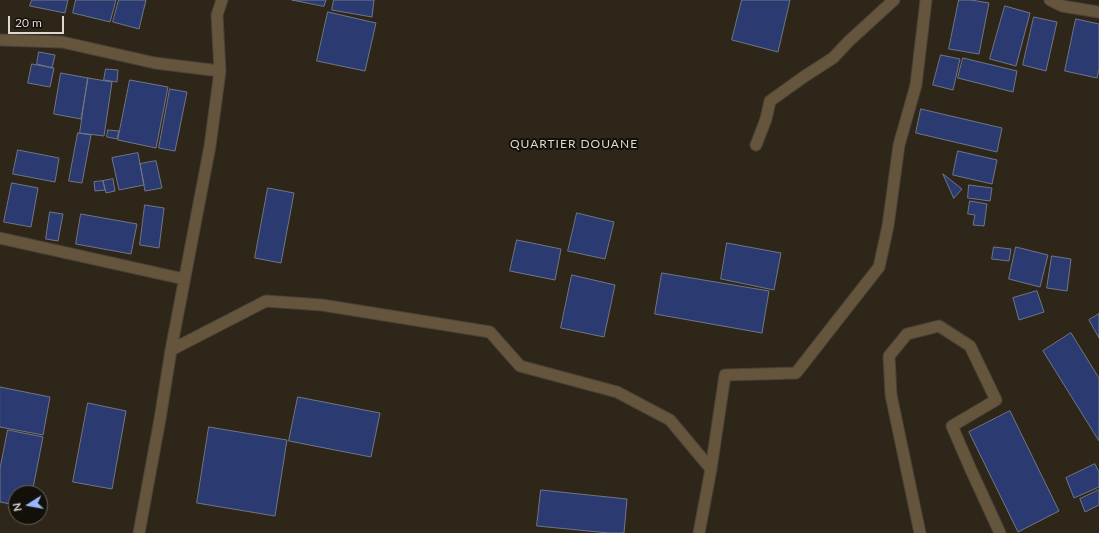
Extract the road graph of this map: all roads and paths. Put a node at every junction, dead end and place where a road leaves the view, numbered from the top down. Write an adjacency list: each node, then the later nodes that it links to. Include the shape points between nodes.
1 (222, 0): 7 (street, via 217,15)
2 (894, 0): 8 (street, via 833,58 770,101)
3 (926, 0): 12 (street, via 916,85 899,145 888,226 879,267 796,373 725,375)
4 (1050, 0): 5 (street, via 1062,6)
5 (1099, 12)
6 (0, 40): 7 (street, via 62,42 155,63)
7 (220, 71): 10 (street, via 210,146)
8 (756, 145)
9 (0, 238): 10 (street)
10 (184, 279): 11 (street)
11 (171, 350): 12 (street, via 266,301 322,305 490,332 520,366 617,392 670,420); 13 (street)
12 (711, 469): 14 (street)
13 (139, 533)
14 (699, 533)
15 (920, 533): 16 (street, via 891,395 889,356 906,334 939,326 970,346 996,400 952,426)
16 (1000, 533)

